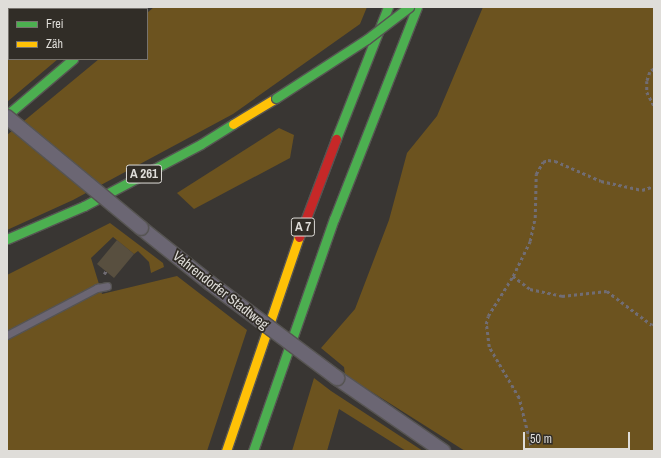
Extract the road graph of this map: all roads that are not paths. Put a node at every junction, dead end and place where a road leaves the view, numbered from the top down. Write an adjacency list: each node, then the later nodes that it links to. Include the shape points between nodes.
1 (388, 7): 9 (highway, A 7, via 310,205)
2 (409, 7): 6 (highway, A 261, bridge, via 367,39 201,144 84,206)
3 (417, 7): 10 (highway, A 7, via 334,219)
4 (72, 60): 5 (highway)
5 (7, 116): 11 (street, Vahrendorfer Stadtweg, bridge, via 210,283 337,378)
6 (7, 239)
7 (107, 286): 8 (lane, via 97,288)
8 (7, 335)
9 (226, 451)
10 (254, 451)
11 (443, 451)

